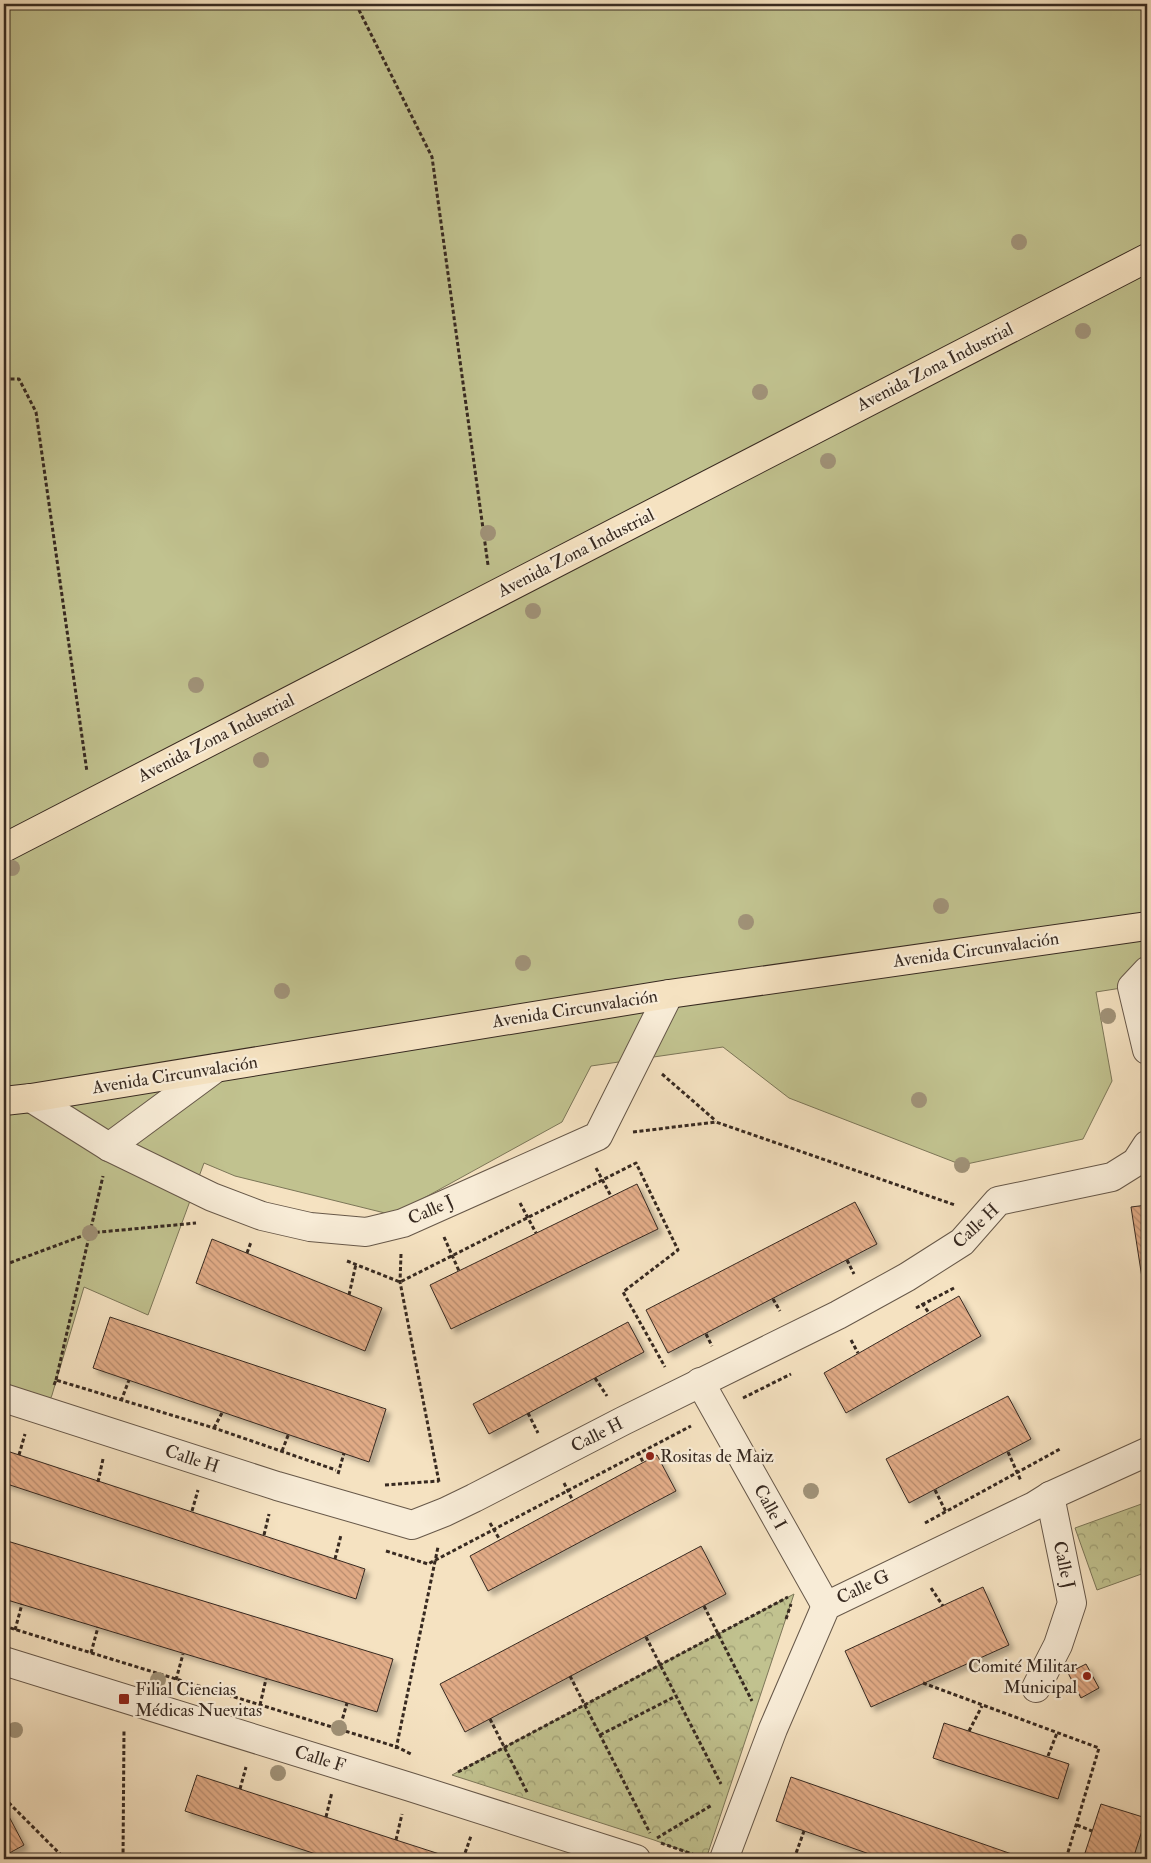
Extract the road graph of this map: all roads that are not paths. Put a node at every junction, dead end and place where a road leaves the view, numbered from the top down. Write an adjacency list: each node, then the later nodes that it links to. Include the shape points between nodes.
1 (1147, 258): 2 (main road, Avenida Zona Industrial)
2 (4, 848)
3 (1147, 926): 5 (main road, Avenida Circunvalación)
4 (1147, 971): 6 (street, via 1132,987)
5 (669, 994): 7 (main road, Avenida Circunvalación); 11 (street, Calle J, via 598,1136 403,1223 366,1232 310,1227 262,1216 212,1197)
6 (1147, 1050)
7 (216, 1068): 8 (main road, Avenida Circunvalación); 11 (street)
8 (31, 1098): 9 (main road, Avenida Circunvalación); 11 (street, Calle J)
9 (4, 1101)
10 (1147, 1145): 12 (street, Calle H, via 1136,1162 1112,1177 998,1202 962,1242 907,1277 838,1315)
11 (109, 1147)
12 (700, 1382): 13 (street, Calle H, via 445,1512 412,1525 277,1486); 16 (street, Calle I)
13 (4, 1398)
14 (1147, 1452): 15 (street, Calle G)
15 (1050, 1496): 16 (street, Calle G); 18 (street, Calle J, via 1072,1603 1058,1645)
16 (826, 1606): 20 (street, Calle G, via 773,1729)
17 (4, 1662): 19 (street, Calle F)
18 (1036, 1688)
19 (636, 1859)
20 (724, 1859)

